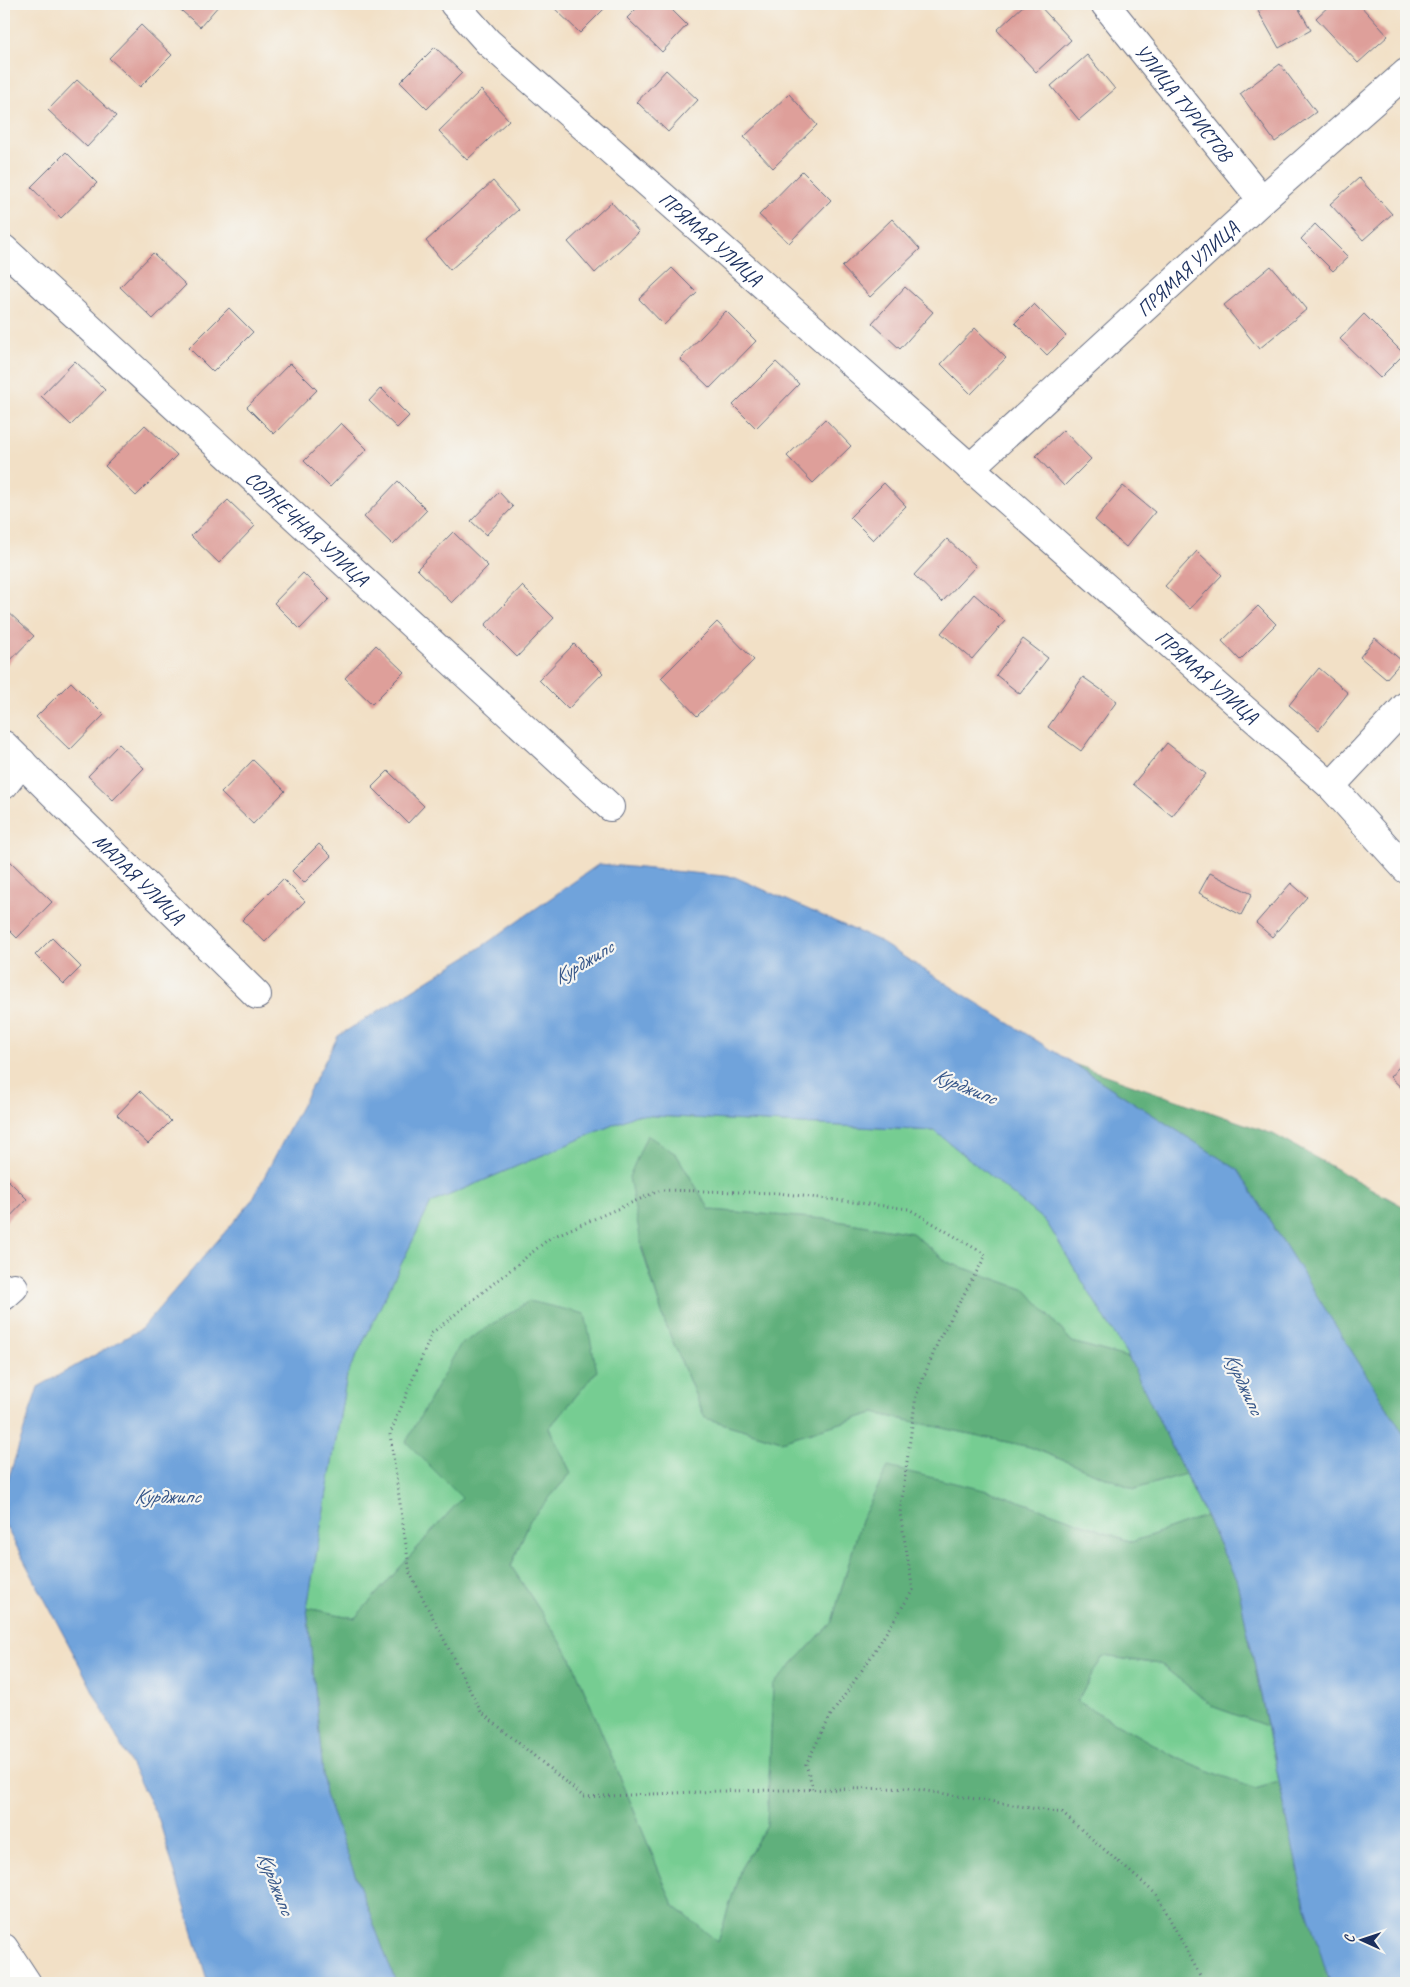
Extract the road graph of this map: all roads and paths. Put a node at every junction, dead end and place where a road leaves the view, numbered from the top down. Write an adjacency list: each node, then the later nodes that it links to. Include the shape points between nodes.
1 (454, 4): 6 (street, ПРЯМАЯ УЛИЦА, via 488,42)
2 (1105, 4): 4 (street, УЛИЦА ТУРИСТОВ)
3 (1406, 73): 4 (street, ПРЯМАЯ УЛИЦА)
4 (1262, 200): 6 (street, ПРЯМАЯ УЛИЦА)
5 (4, 249): 11 (street, СОЛНЕЧНАЯ УЛИЦА)
6 (970, 468): 10 (street, ПРЯМАЯ УЛИЦА)
7 (1406, 706): 10 (street)
8 (13, 754): 9 (street, МАЛАЯ УЛИЦА); 13 (street, МАЛАЯ УЛИЦА)
9 (4, 784)
10 (1331, 786): 12 (street, ПРЯМАЯ УЛИЦА)
11 (610, 808)
12 (1406, 869)
13 (257, 995)
14 (813, 1789): 14 (path, via 806,1764 831,1715 913,1590 900,1513 916,1396 940,1337 986,1255 909,1209 778,1193 661,1190 550,1238 432,1333 390,1434 410,1573 481,1712 584,1797); 17 (path, via 908,1788 1062,1813 1157,1895)
15 (4, 1948): 16 (street)
16 (27, 1983)
17 (1204, 1983)

